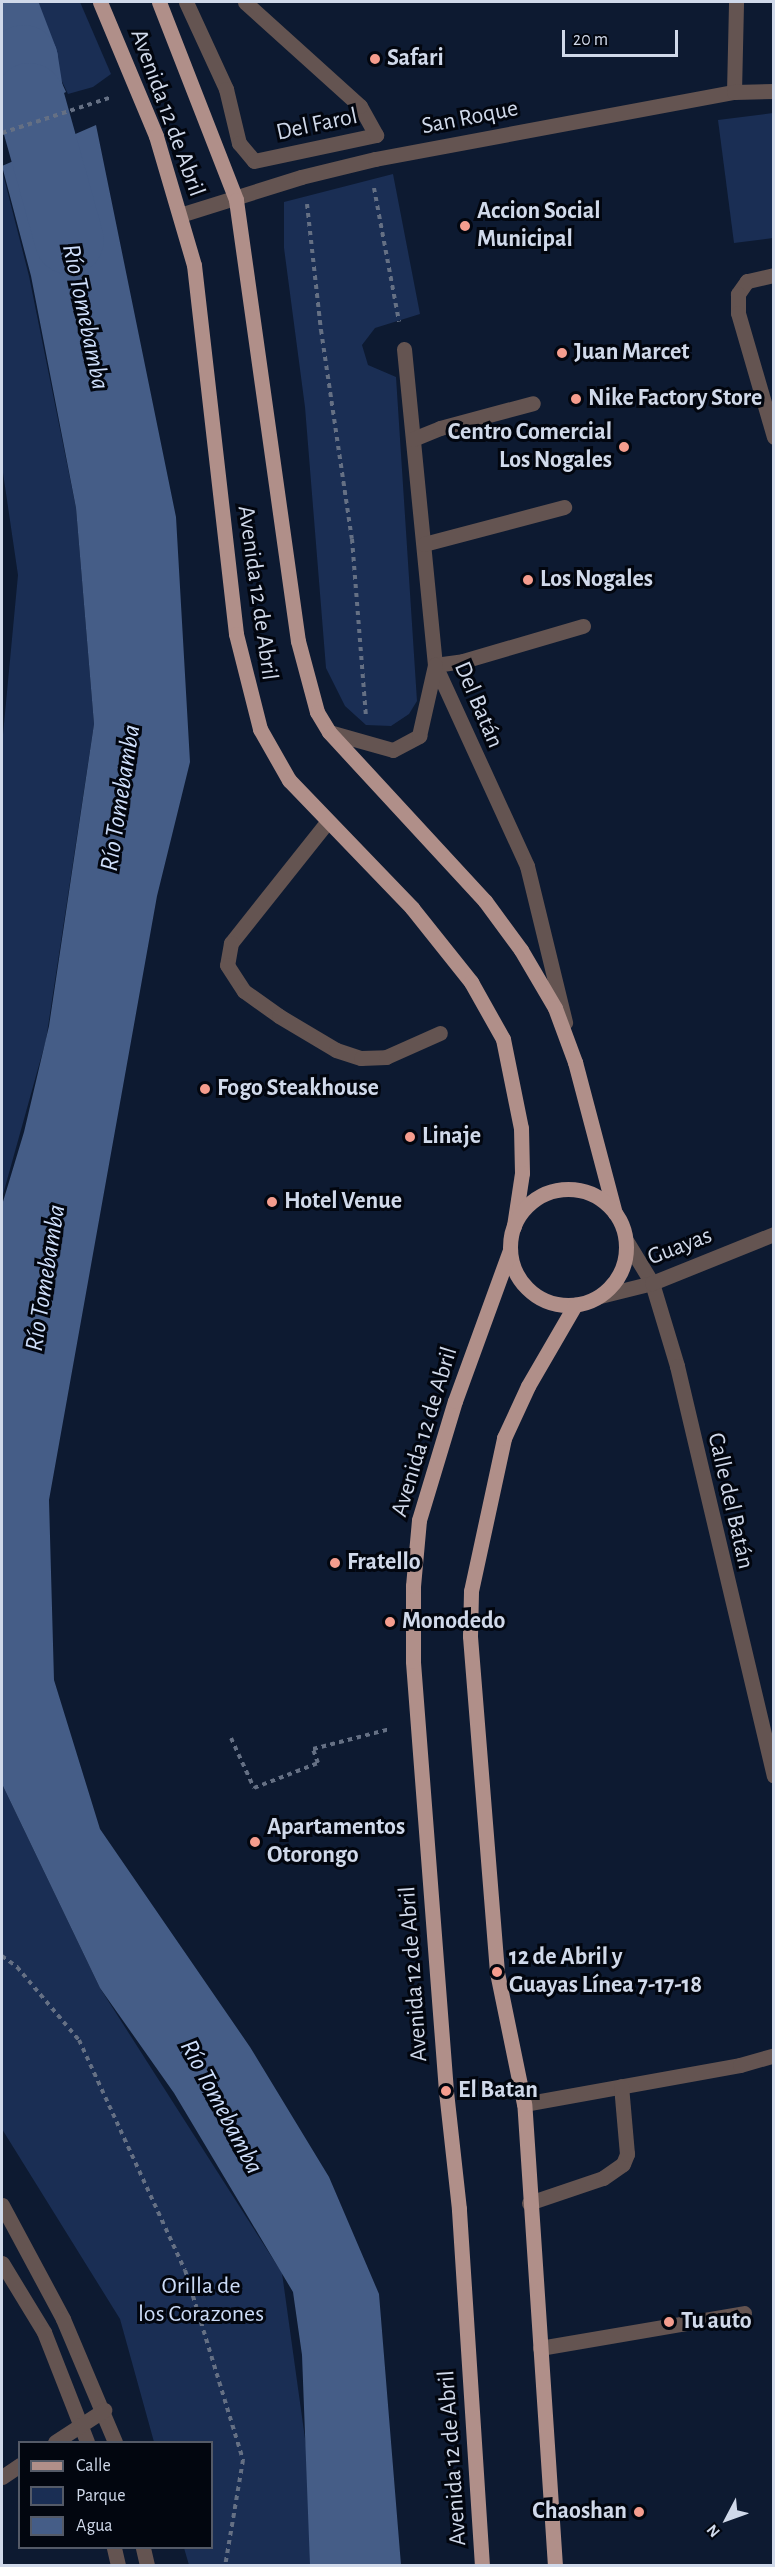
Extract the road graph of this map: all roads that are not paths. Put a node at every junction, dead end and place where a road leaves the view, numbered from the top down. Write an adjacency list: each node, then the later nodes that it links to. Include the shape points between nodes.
1 (100, 2): 9 (main road, Avenida 12 de Abril, via 138,87)
2 (159, 2): 8 (main road, Avenida 12 de Abril)
3 (186, 2): 4 (street, Del Farol, via 226,89 238,143 254,161 376,135 360,106)
4 (245, 2)
5 (736, 2): 7 (street)
6 (774, 91): 7 (street, San Roque)
7 (734, 92): 8 (street, San Roque, via 375,159 301,177)
8 (236, 200): 9 (street, San Roque); 19 (main road, Avenida 12 de Abril, via 298,641 317,712)
9 (180, 215): 20 (main road, Avenida 12 de Abril, via 194,265 236,634 249,697 274,759)
10 (774, 275): 13 (street, via 747,281 738,294 738,314)
11 (404, 349): 14 (street, Del Batán)
12 (533, 403): 14 (street)
13 (774, 436)
14 (413, 439): 16 (street, Del Batán)
15 (564, 507): 16 (street)
16 (424, 544): 18 (street, Del Batán)
17 (583, 626): 18 (street, via 463,661)
18 (435, 665): 19 (street, via 418,735 393,750 364,745); 22 (street, Del Batán, via 527,866)
19 (329, 732): 22 (main road, Avenida 12 de Abril, via 485,901 521,950 555,1008)
20 (328, 821): 21 (street, via 231,943 227,965 244,992 336,1050 361,1058 386,1057); 24 (main road, Avenida 12 de Abril, via 420,917 471,982 503,1039 521,1128 522,1173)
21 (440, 1033)
22 (575, 1062): 23 (main road, Avenida 12 de Abril)
23 (615, 1213): 24 (main road, Avenida 12 de Abril, via 591,1194 561,1189 532,1201); 26 (main road, Avenida 12 de Abril)
24 (514, 1226): 27 (main road, Avenida 12 de Abril)
25 (774, 1234): 28 (street, Guayas)
26 (627, 1242): 28 (street, Calle del Batán); 29 (main road, via 621,1273)
27 (510, 1250): 30 (main road, via 526,1287 548,1302); 51 (main road, Avenida 12 de Abril, via 455,1401 419,1520 413,1586 417,1723 459,2208)
28 (652, 1283): 29 (street, Guayas); 31 (street, Calle del Batán, via 676,1366)
29 (600, 1296): 30 (main road)
30 (575, 1305): 34 (main road, via 528,1386 504,1438 471,1591 470,1636 496,1972)
31 (774, 1776)
32 (774, 2055): 33 (street, via 740,2066)
33 (621, 2086): 34 (street); 35 (street, via 627,2154 623,2164 603,2178)
34 (524, 2103): 35 (main road)
35 (529, 2203): 39 (main road)
36 (2, 2205): 40 (street, via 63,2319)
37 (2, 2263): 41 (street, via 44,2332)
38 (744, 2313): 39 (street)
39 (540, 2348): 52 (main road)
40 (104, 2410): 41 (street); 44 (street)
41 (82, 2425): 42 (street); 43 (street)
42 (56, 2441)
43 (87, 2441)
44 (115, 2441)
45 (18, 2466): 46 (street)
46 (2, 2477)
47 (114, 2549): 49 (street)
48 (143, 2549): 50 (street)
49 (117, 2565)
50 (147, 2565)
51 (482, 2565)
52 (555, 2565)

